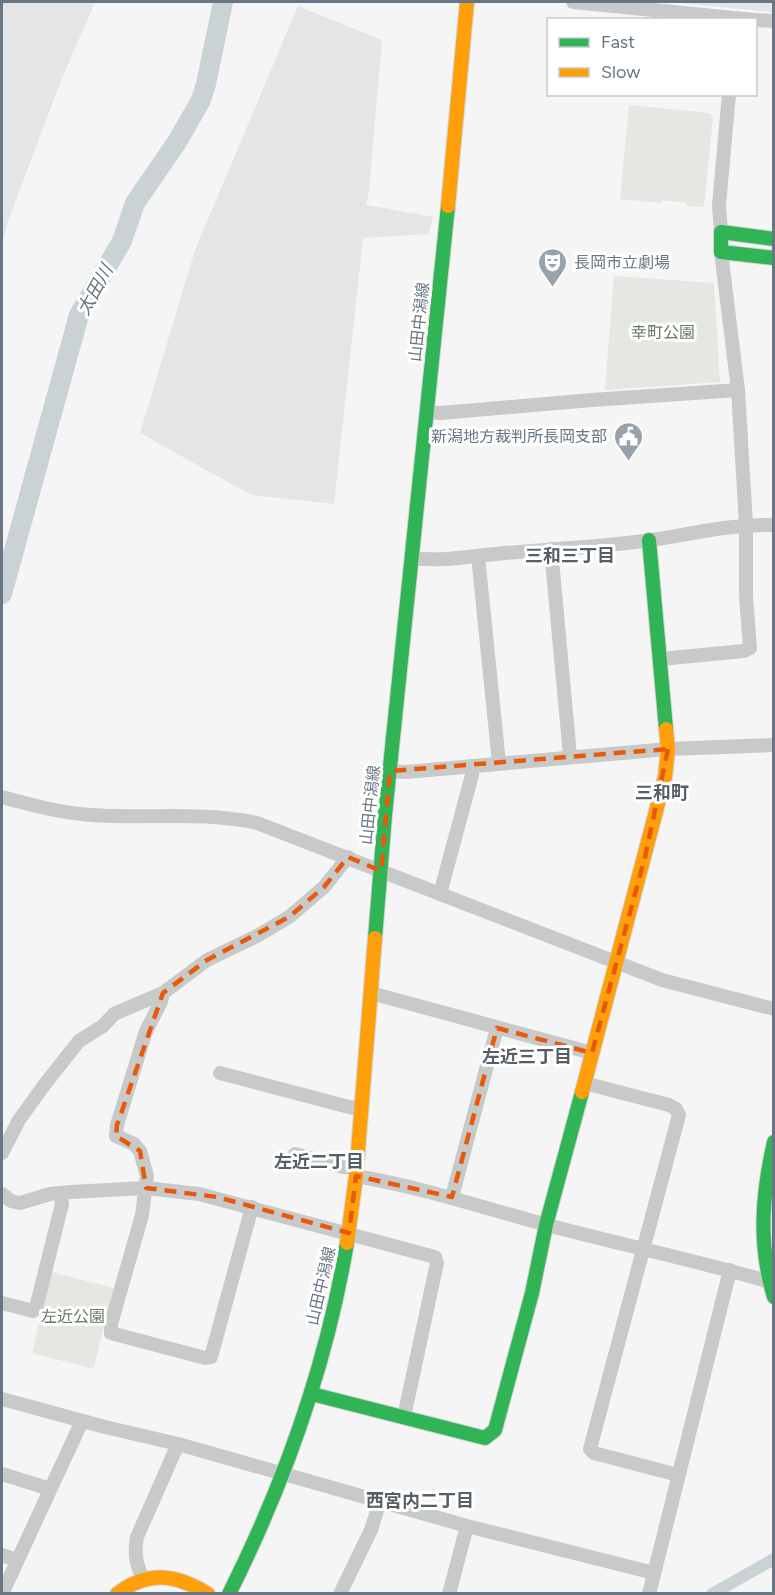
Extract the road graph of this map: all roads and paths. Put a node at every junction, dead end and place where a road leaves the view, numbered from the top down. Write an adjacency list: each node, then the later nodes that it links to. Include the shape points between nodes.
1 (467, 2): 12 (main road, 山田中潟線)
2 (573, 2): 3 (street)
3 (727, 18)
4 (757, 20): 5 (street)
5 (774, 21)
6 (729, 96): 7 (street, via 718,205)
7 (721, 232): 8 (main road); 9 (main road)
8 (774, 239)
9 (721, 252): 10 (main road); 11 (street)
10 (774, 258)
11 (738, 390): 12 (street); 13 (street)
12 (427, 412): 18 (main road, 山田中潟線)
13 (746, 524): 14 (street); 15 (street); 19 (street, via 750,648)
14 (774, 525)
15 (649, 540): 16 (street); 19 (main road)
16 (551, 549): 17 (street); 22 (street)
17 (478, 556): 18 (street); 23 (street)
18 (412, 558): 25 (main road, 山田中潟線)
19 (660, 659): 21 (main road)
20 (774, 745): 21 (street)
21 (668, 749): 22 (street); 30 (main road, via 665,777)
22 (570, 756): 23 (street)
23 (499, 763): 24 (street)
24 (472, 766): 25 (street); 29 (street)
25 (390, 771): 28 (main road, 山田中潟線)
26 (2, 797): 27 (street, via 92,815 238,819)
27 (348, 857): 28 (street); 31 (street, via 324,887 289,917 207,960)
28 (381, 872): 29 (street); 32 (main road, 山田中潟線)
29 (440, 894): 30 (street)
30 (618, 963): 33 (street, via 662,980); 35 (main road)
31 (163, 993): 40 (street, via 114,1014 79,1041 38,1093); 43 (street, via 146,1031 116,1136 140,1151)
32 (371, 993): 34 (street); 38 (main road, 山田中潟線)
33 (774, 1010)
34 (497, 1028): 35 (street); 46 (street)
35 (592, 1053): 37 (main road)
36 (220, 1072): 38 (street)
37 (584, 1083): 48 (main road); 50 (street, via 669,1105 679,1115)
38 (362, 1109): 42 (main road, 山田中潟線)
39 (774, 1142): 52 (main road, via 762,1215)
40 (2, 1153)
41 (295, 1154): 42 (street)
42 (356, 1172): 46 (street); 49 (main road, 山田中潟線)
43 (147, 1188): 44 (street); 47 (street, via 199,1194); 47 (street, via 111,1333 205,1358 211,1357)
44 (61, 1193): 45 (street, via 20,1203); 54 (street, via 63,1204 36,1308 33,1311)
45 (2, 1194)
46 (452, 1197): 48 (street)
47 (252, 1207): 49 (street)
48 (546, 1225): 50 (street); 57 (main road, via 495,1430 485,1438)
49 (349, 1233): 55 (main road, 山田中潟線); 57 (street, via 435,1257 437,1263)
50 (643, 1248): 51 (street); 62 (street, via 590,1449)
51 (730, 1270): 52 (street); 62 (street)
52 (771, 1283): 53 (main road)
53 (774, 1296)
54 (2, 1303)
55 (312, 1394): 57 (main road); 60 (main road, 山田中潟線)
56 (2, 1399): 58 (street)
57 (404, 1418)
58 (82, 1421): 59 (street); 63 (street)
59 (178, 1444): 60 (street); 69 (street, via 137,1537 135,1560)
60 (284, 1473): 64 (street); 73 (main road, 山田中潟線)
61 (2, 1474): 63 (street)
62 (678, 1475): 68 (street)
63 (50, 1489): 67 (street)
64 (380, 1501): 65 (street); 74 (street, via 371,1530)
65 (467, 1526): 68 (street); 75 (street)
66 (2, 1555): 67 (street)
67 (17, 1560): 70 (street)
68 (654, 1573): 76 (street)
69 (143, 1579): 71 (main road); 72 (main road, via 172,1578)
70 (2, 1593)
71 (117, 1593)
72 (208, 1593)
73 (229, 1593)
74 (340, 1593)
75 (449, 1593)
76 (649, 1593)

